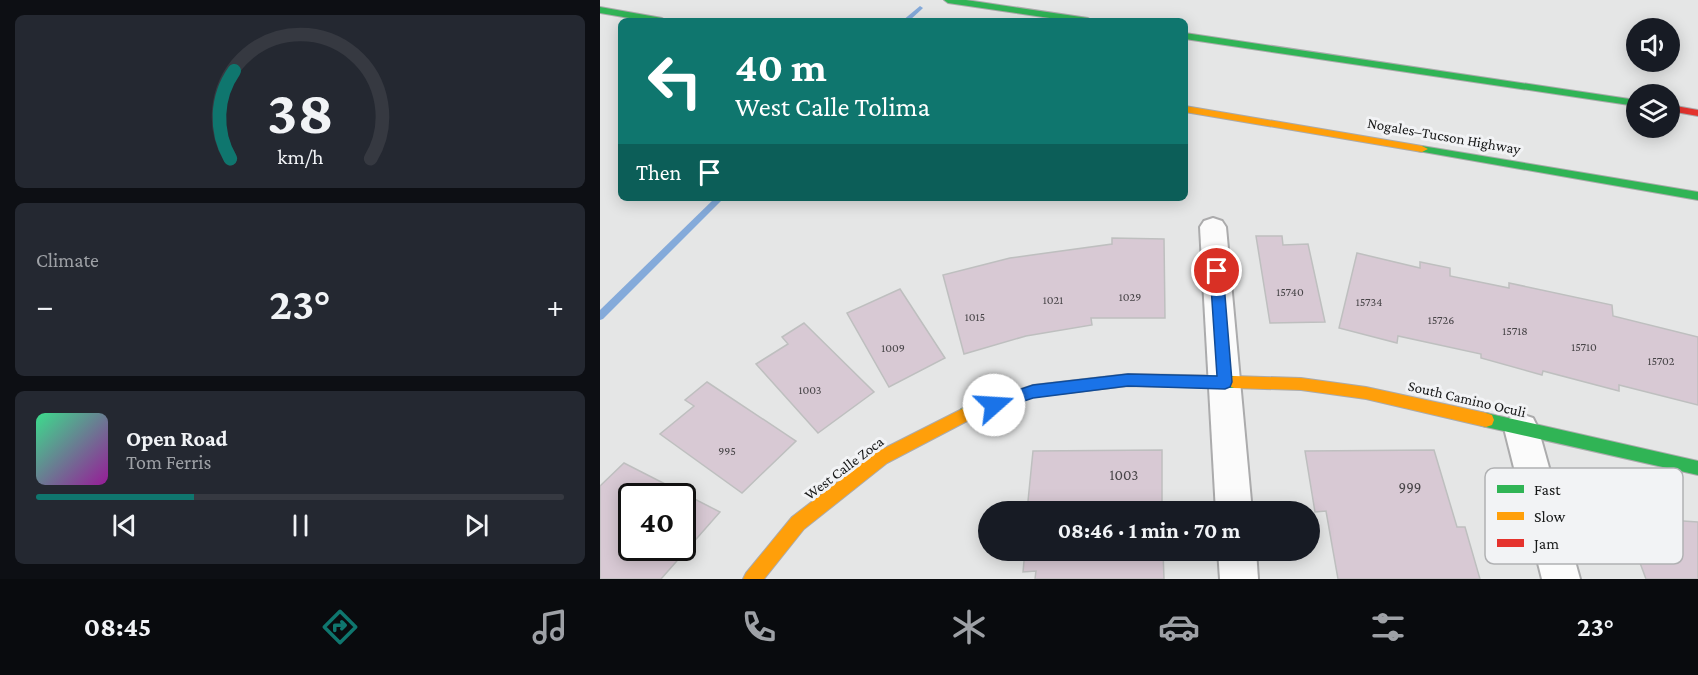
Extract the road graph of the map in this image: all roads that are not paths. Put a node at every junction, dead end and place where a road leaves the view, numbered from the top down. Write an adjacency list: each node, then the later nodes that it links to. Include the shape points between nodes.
1 (948, 0): 4 (main road)
2 (603, 11): 3 (main road)
3 (644, 18)
4 (1068, 18)
5 (1188, 36): 6 (main road)
6 (1626, 102)
7 (1188, 110): 10 (main road, Nogales–Tucson Highway)
8 (1680, 110): 9 (main road)
9 (1698, 113)
10 (1698, 196)
11 (1213, 227): 12 (street)
12 (1225, 382): 13 (main road, South Camino Oculi, via 1301,384 1366,393); 16 (street); 19 (main road, West Calle Zoca, via 1128,380 1033,391 955,418 881,458 798,523)
13 (1521, 428): 14 (street); 15 (main road, South Camino Oculi)
14 (1532, 468)
15 (1698, 468)
16 (1233, 501)
17 (1238, 561): 20 (street)
18 (1557, 564): 21 (street)
19 (752, 579)
20 (1239, 579)
21 (1561, 579)

